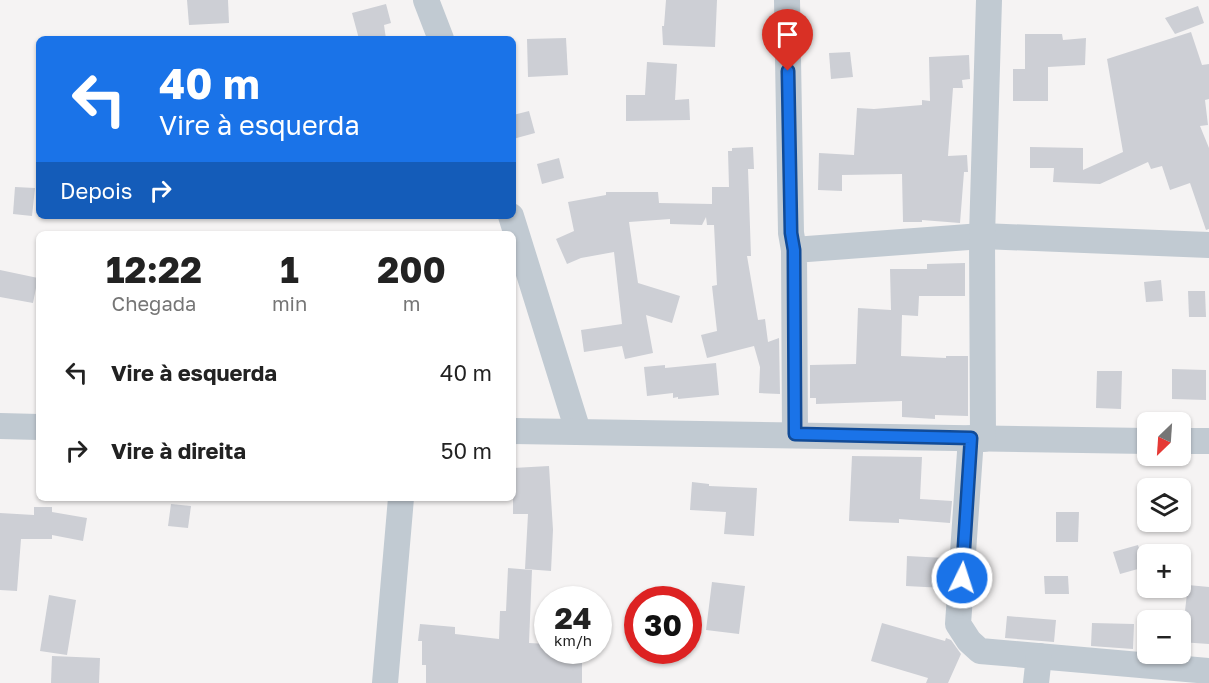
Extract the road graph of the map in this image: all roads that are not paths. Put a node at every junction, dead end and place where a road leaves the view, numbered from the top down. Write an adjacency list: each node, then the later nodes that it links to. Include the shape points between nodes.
1 (426, 0): 4 (street)
2 (787, 0): 8 (street)
3 (989, 0): 6 (street)
4 (440, 36)
5 (513, 219): 12 (street)
6 (982, 236): 7 (street); 8 (street); 14 (street)
7 (1209, 245)
8 (794, 250): 13 (street)
9 (0, 426): 10 (street)
10 (36, 427)
11 (516, 431): 12 (street)
12 (578, 431): 13 (street)
13 (795, 434): 14 (street)
14 (977, 438): 15 (street); 19 (street, via 958,624 980,651)
15 (1137, 441)
16 (1191, 441): 17 (street)
17 (1209, 441)
18 (401, 501): 21 (street)
19 (1039, 656): 20 (street); 22 (street)
20 (1209, 671)
21 (385, 683)
22 (1036, 683)

